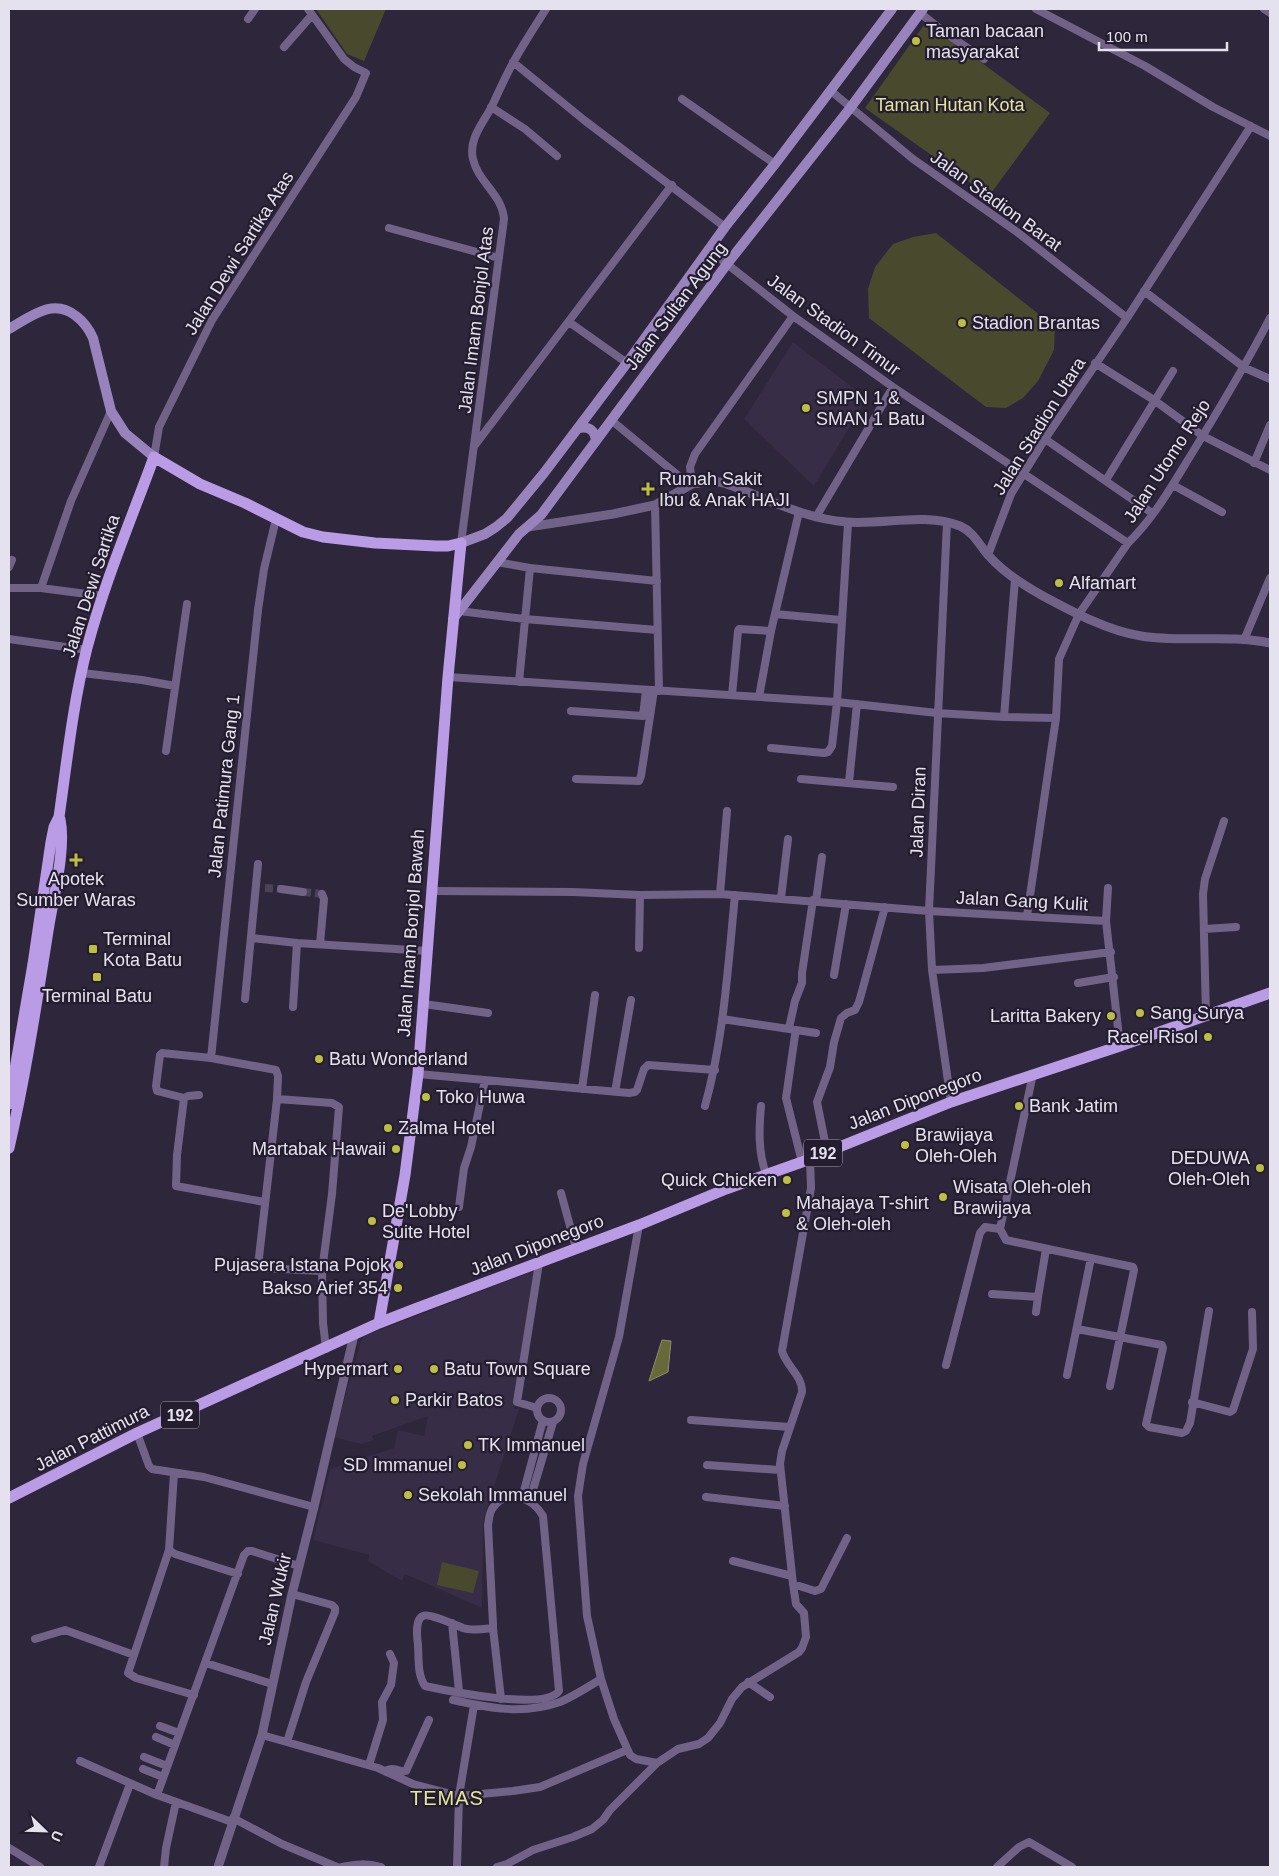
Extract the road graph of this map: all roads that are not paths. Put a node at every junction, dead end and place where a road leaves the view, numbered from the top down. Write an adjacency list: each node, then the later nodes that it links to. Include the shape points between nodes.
1 (255, 9): 9 (street)
2 (546, 9): 12 (street, Jalan Imam Bonjol Atas)
3 (892, 9): 13 (main road, Jalan Sultan Agung)
4 (1036, 9): 17 (street)
5 (1264, 9): 8 (street)
6 (921, 11): 11 (street, via 944,32); 15 (main road, Jalan Sultan Agung)
7 (310, 12): 10 (street); 48 (street, Jalan Dewi Sartika Atas, via 344,59 366,73 356,97 212,320 159,427)
8 (1270, 12)
9 (248, 18)
10 (284, 47)
11 (984, 59)
12 (513, 62): 16 (street, Jalan Imam Bonjol Atas); 21 (street)
13 (830, 91): 15 (street, Jalan Stadion Barat); 20 (main road, Jalan Sultan Agung)
14 (682, 100): 20 (street)
15 (851, 106): 26 (main road, Jalan Sultan Agung); 29 (street, Jalan Stadion Barat, via 913,160 1016,232)
16 (492, 107): 19 (street, via 525,129); 25 (street, Jalan Imam Bonjol Atas, via 472,146 479,173 498,198 504,213)
17 (1252, 126): 18 (street); 27 (street, Jalan Stadion Utara)
18 (1270, 136)
19 (556, 156)
20 (776, 164): 22 (main road, Jalan Sultan Agung)
21 (672, 185): 22 (street); 31 (street)
22 (725, 227): 24 (main road, Jalan Sultan Agung)
23 (389, 228): 25 (street)
24 (708, 249): 26 (street, Jalan Stadion Timur); 33 (main road, Jalan Sultan Agung)
25 (499, 258): 47 (street, Jalan Imam Bonjol Atas)
26 (727, 264): 28 (street, Jalan Stadion Timur); 41 (main road, Jalan Sultan Agung)
27 (1144, 291): 29 (street, Jalan Stadion Utara); 35 (street)
28 (794, 316): 38 (street, Jalan Stadion Timur); 53 (street, via 695,454 690,466)
29 (1127, 318): 34 (street, Jalan Stadion Utara)
30 (1270, 318): 35 (street, Jalan Utomo Rejo)
31 (569, 322): 33 (street); 47 (street)
32 (9, 329): 40 (main road, via 50,308 73,313 90,331)
33 (627, 363): 43 (main road, Jalan Sultan Agung)
34 (1095, 364): 39 (street); 45 (street, Jalan Stadion Utara)
35 (1245, 368): 37 (street); 44 (street, Jalan Utomo Rejo)
36 (1173, 371): 39 (street)
37 (1270, 379)
38 (894, 387): 51 (street, Jalan Stadion Timur); 59 (street)
39 (1154, 400): 44 (street); 52 (street)
40 (111, 411): 48 (main road, via 125,433); 74 (street, via 72,501)
41 (611, 420): 46 (main road, Jalan Sultan Agung); 53 (street)
42 (1270, 425): 49 (street)
43 (579, 428): 46 (main road, via 591,429); 64 (main road, Jalan Sultan Agung, via 507,518 485,534)
44 (1202, 436): 49 (street); 54 (street, Jalan Utomo Rejo)
45 (1045, 439): 51 (street, Jalan Stadion Utara); 52 (street)
46 (596, 441): 63 (main road, Jalan Sultan Agung, via 541,515)
47 (474, 447): 64 (street, Jalan Imam Bonjol Atas)
48 (154, 457): 60 (main road, via 200,484); 76 (main road, Jalan Dewi Sartika)
49 (1254, 463): 50 (street)
50 (1270, 470)
51 (1024, 473): 65 (street, Jalan Stadion Timur); 66 (street, Jalan Stadion Utara, via 1006,506)
52 (1106, 480): 58 (street)
53 (689, 485): 55 (street); 56 (street, via 713,481 724,483)
54 (1173, 485): 57 (street); 58 (street, Jalan Utomo Rejo)
55 (655, 505): 63 (street); 72 (street)
56 (799, 512): 59 (street); 78 (street)
57 (1222, 512)
58 (1152, 513): 65 (street, Jalan Utomo Rejo)
59 (816, 517): 61 (street)
60 (276, 519): 64 (main road, via 323,537 419,545); 155 (street, Jalan Patimura Gang 1, via 258,610)
61 (848, 522): 62 (street); 82 (street)
62 (946, 522): 66 (street, via 961,527); 99 (street, Jalan Diran)
63 (528, 527): 67 (main road, Jalan Sultan Agung)
64 (461, 543): 69 (main road, Jalan Imam Bonjol Bawah)
65 (1128, 543): 79 (street, Jalan Utomo Rejo)
66 (988, 555): 71 (street)
67 (497, 562): 68 (street); 75 (main road, Jalan Sultan Agung)
68 (530, 568): 72 (street); 81 (street)
69 (458, 578): 75 (main road, via 465,590); 80 (main road, Jalan Imam Bonjol Bawah)
70 (1270, 578): 86 (street)
71 (1015, 579): 79 (street); 100 (street)
72 (657, 581): 83 (street)
73 (9, 588): 74 (street)
74 (41, 588): 76 (street)
75 (476, 588): 80 (main road, Jalan Sultan Agung)
76 (102, 596): 88 (main road, Jalan Dewi Sartika)
77 (187, 604): 92 (street)
78 (775, 614): 82 (street); 84 (street)
79 (1079, 614): 86 (street, via 1140,636); 101 (street, Jalan Utomo Rejo, via 1060,659)
80 (456, 615): 81 (street); 90 (main road, Jalan Imam Bonjol Bawah)
81 (526, 619): 83 (street); 91 (street)
82 (842, 620): 96 (street)
83 (657, 630): 93 (street)
84 (771, 631): 94 (street, via 738,630); 95 (street)
85 (9, 639): 88 (street)
86 (1244, 640): 87 (street)
87 (1270, 643)
88 (87, 650): 89 (main road, Jalan Dewi Sartika)
89 (82, 673): 92 (street); 163 (main road, Jalan Dewi Sartika, via 59,817 51,842)
90 (448, 677): 91 (street); 117 (main road, Jalan Imam Bonjol Bawah)
91 (519, 682): 93 (street)
92 (175, 686): 103 (street)
93 (653, 691): 94 (street); 98 (street, via 643,716); 104 (street, via 639,781)
94 (732, 695): 95 (street)
95 (759, 697): 96 (street)
96 (837, 702): 97 (street); 102 (street, via 832,746 828,752)
97 (857, 704): 99 (street); 106 (street)
98 (571, 711)
99 (937, 713): 100 (street); 127 (street, Jalan Diran)
100 (1004, 717): 101 (street)
101 (1056, 718): 128 (street, Jalan Utomo Rejo)
102 (771, 748)
103 (166, 751)
104 (576, 779)
105 (801, 779): 106 (street)
106 (849, 782): 107 (street)
107 (892, 786)
108 (727, 811): 120 (street)
109 (1224, 821): 131 (street, via 1203,894)
110 (788, 839): 123 (street)
111 (822, 857): 124 (street)
112 (258, 864): 113 (street)
113 (255, 887): 114 (street); 132 (street)
114 (264, 888)
115 (1108, 888): 129 (street)
116 (281, 889): 118 (street)
117 (432, 891): 121 (street, Jalan Gang Kulit); 136 (main road, Jalan Imam Bonjol Bawah)
118 (303, 892)
119 (322, 894): 134 (street)
120 (720, 894): 121 (street, Jalan Gang Kulit); 122 (street, Jalan Gang Kulit)
121 (640, 895): 135 (street)
122 (735, 895): 123 (street, Jalan Gang Kulit); 150 (street)
123 (781, 898): 124 (street, Jalan Gang Kulit)
124 (814, 901): 125 (street, Jalan Gang Kulit); 151 (street, via 803,980)
125 (846, 904): 126 (street, Jalan Gang Kulit); 139 (street)
126 (886, 907): 127 (street, Jalan Gang Kulit); 170 (street, via 859,1002 855,1010 841,1018 830,1067 817,1102)
127 (929, 911): 128 (street, Jalan Gang Kulit); 138 (street, Jalan Diran)
128 (1027, 916): 129 (street, Jalan Gang Kulit)
129 (1106, 920): 137 (street, Jalan Gang Kulit)
130 (1236, 927): 131 (street)
131 (1204, 929): 149 (street)
132 (251, 938): 133 (street); 144 (street)
133 (297, 943): 134 (street); 147 (street)
134 (320, 944): 136 (street)
135 (640, 948)
136 (428, 951): 146 (main road, Jalan Imam Bonjol Bawah)
137 (1110, 952): 138 (street, via 984,968); 140 (street, Jalan Gang Kulit)
138 (932, 970): 166 (street, Jalan Diran)
139 (834, 975)
140 (1114, 977): 141 (street); 154 (street, Jalan Gang Kulit)
141 (1078, 983)
142 (1270, 993): 149 (main road, Jalan Diponegoro / 192)
143 (595, 995): 160 (street)
144 (245, 999)
145 (631, 1000): 161 (street)
146 (424, 1004): 148 (street); 157 (main road, Jalan Imam Bonjol Bawah)
147 (293, 1007)
148 (488, 1013)
149 (1206, 1016): 154 (main road, Jalan Diponegoro / 192)
150 (722, 1018): 151 (street); 156 (street)
151 (789, 1028): 152 (street)
152 (816, 1033)
153 (795, 1035): 171 (street, via 786,1098)
154 (1120, 1046): 158 (main road, Jalan Diponegoro / 192)
155 (211, 1058): 164 (street, via 160,1055 158,1091); 165 (street, via 276,1070)
156 (715, 1070): 161 (street, via 648,1065 635,1092); 167 (street)
157 (418, 1074): 159 (street); 188 (main road, Jalan Imam Bonjol Bawah, via 405,1175)
158 (1033, 1074): 166 (main road, Jalan Diponegoro / 192); 177 (street)
159 (485, 1080): 160 (street); 175 (street)
160 (582, 1089): 161 (street)
161 (615, 1092)
162 (199, 1095): 164 (street)
163 (14, 1097): 169 (main road, Jalan Dewi Sartika)
164 (184, 1098): 174 (street, via 176,1186)
165 (277, 1099): 174 (street); 182 (street, via 332,1103 339,1107)
166 (951, 1102): 170 (main road, Jalan Diponegoro / 192)
167 (705, 1106)
168 (761, 1106): 172 (street, via 761,1161)
169 (9, 1148)
170 (827, 1152): 171 (main road, Jalan Diponegoro / 192)
171 (806, 1160): 172 (main road, Jalan Diponegoro / 192); 201 (street, via 810,1188 782,1350 784,1359 803,1385)
172 (766, 1174): 176 (main road, Jalan Diponegoro / 192)
173 (561, 1193): 178 (street)
174 (264, 1202): 182 (street, via 259,1268)
175 (459, 1208)
176 (639, 1225): 178 (main road, Jalan Diponegoro / 192); 224 (street, via 619,1337 583,1464 578,1496 587,1616)
177 (1000, 1229): 179 (street, via 1006,1240); 193 (street, via 986,1227 980,1233)
178 (576, 1248): 181 (main road, Jalan Diponegoro / 192)
179 (1046, 1249): 180 (street); 184 (street)
180 (1091, 1258): 189 (street); 191 (street, via 1133,1266)
181 (539, 1263): 188 (main road, Jalan Diponegoro / 192); 197 (street, via 518,1398 518,1403)
182 (322, 1271): 192 (street)
183 (992, 1294): 184 (street)
184 (1038, 1297): 186 (street)
185 (1209, 1311): 196 (street)
186 (1036, 1312)
187 (1252, 1312): 196 (street, via 1253,1349 1233,1410 1230,1412)
188 (379, 1323): 190 (main road, 192)
189 (1077, 1329): 191 (street); 194 (street)
190 (354, 1335): 192 (main road, Jalan Pattimura / 192); 210 (street, Jalan Wukir)
191 (1120, 1337): 195 (street); 196 (street, via 1159,1344 1164,1348 1146,1420 1148,1427 1185,1432 1190,1423)
192 (326, 1349): 202 (main road, Jalan Pattimura / 192)
193 (946, 1365)
194 (1067, 1375)
195 (1110, 1386)
196 (1192, 1402)
197 (538, 1406): 198 (street, via 537,1413); 200 (street, via 546,1398 559,1402 562,1406 560,1416)
198 (543, 1420): 200 (street); 208 (street)
199 (692, 1420): 201 (street)
200 (552, 1422): 208 (street)
201 (790, 1427): 204 (street)
202 (137, 1433): 205 (street, via 149,1466); 207 (main road, Jalan Pattimura / 192)
203 (707, 1466): 204 (street)
204 (780, 1470): 209 (street)
205 (174, 1473): 210 (street, via 204,1477); 212 (street)
206 (706, 1496): 209 (street)
207 (9, 1498)
208 (526, 1499): 219 (street, via 514,1497 500,1501 491,1510 488,1525); 230 (street, via 538,1506 543,1516 559,1691 545,1698)
209 (785, 1506): 216 (street)
210 (314, 1507): 214 (street, Jalan Wukir)
211 (847, 1538): 216 (street, via 821,1589 815,1591)
212 (168, 1550): 215 (street); 222 (street)
213 (733, 1561): 216 (street)
214 (299, 1566): 215 (street, via 248,1551); 217 (street, Jalan Wukir)
215 (238, 1574): 223 (street)
216 (792, 1580): 225 (street, via 796,1604 804,1613 805,1643 799,1652)
217 (292, 1594): 226 (street, Jalan Wukir); 238 (street, via 335,1608 306,1682)
218 (452, 1624): 219 (street, via 467,1629); 227 (street); 227 (street, via 421,1616 417,1640 420,1675 425,1686)
219 (493, 1628): 230 (street)
220 (35, 1639): 222 (street, via 65,1630)
221 (390, 1654): 244 (street, via 394,1663 391,1685 382,1702 383,1720)
222 (134, 1655): 228 (street, via 129,1675)
223 (206, 1663): 226 (street); 228 (street)
224 (601, 1679): 232 (street, via 560,1701 533,1709 499,1710); 240 (street)
225 (748, 1682): 229 (street); 243 (street, via 732,1699 708,1738 699,1744 678,1749)
226 (272, 1684): 236 (street, Jalan Wukir)
227 (459, 1691): 230 (street)
228 (194, 1695): 235 (street)
229 (770, 1697)
230 (501, 1699)
231 (453, 1700): 232 (street)
232 (474, 1705): 251 (street)
233 (429, 1720): 247 (street, via 406,1771 393,1768)
234 (160, 1726): 235 (street)
235 (179, 1733): 239 (street)
236 (262, 1735): 238 (street); 253 (street, Jalan Wukir)
237 (156, 1737): 239 (street)
238 (288, 1742): 244 (street)
239 (175, 1745): 245 (street)
240 (627, 1750): 243 (street, via 636,1759); 251 (street, via 540,1787)
241 (144, 1757): 245 (street)
242 (80, 1762): 249 (street)
243 (657, 1763): 263 (street, via 592,1829 532,1850)
244 (369, 1765): 247 (street)
245 (167, 1766): 248 (street)
246 (143, 1769): 248 (street)
247 (386, 1772): 251 (street, via 412,1784)
248 (163, 1777): 250 (street)
249 (130, 1784): 250 (street); 256 (street)
250 (158, 1795): 252 (street)
251 (459, 1796): 262 (street)
252 (176, 1802): 253 (street); 257 (street)
253 (233, 1820): 258 (street, Jalan Wukir); 259 (street)
254 (9, 1848): 255 (street)
255 (40, 1867)
256 (99, 1867)
257 (164, 1867)
258 (218, 1867)
259 (337, 1867)
260 (342, 1867): 261 (street, via 358,1864)
261 (382, 1867)
262 (457, 1867)
263 (497, 1867)
264 (997, 1867): 265 (street, via 1029,1842)
265 (1072, 1867)

